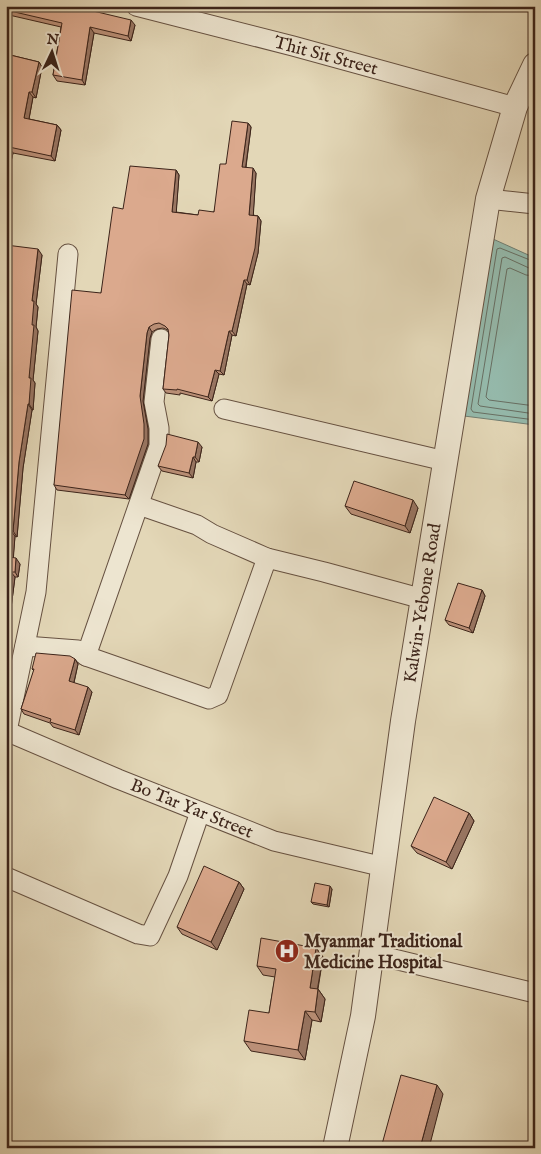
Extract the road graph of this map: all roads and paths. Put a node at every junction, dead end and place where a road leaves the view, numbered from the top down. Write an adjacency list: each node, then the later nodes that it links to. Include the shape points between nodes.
1 (136, 6): 3 (street, Thit Sit Street)
2 (535, 65): 3 (street, Kalwin-Yebone Road)
3 (515, 107): 4 (street, Kalwin-Yebone Road)
4 (488, 198): 5 (street); 9 (street, Kalwin-Yebone Road)
5 (535, 204)
6 (68, 254): 13 (street, via 36,592)
7 (162, 339): 10 (street, via 154,402 159,446)
8 (224, 409): 9 (street)
9 (446, 461): 12 (street, Kalwin-Yebone Road)
10 (139, 505): 11 (street, via 197,525); 14 (street)
11 (267, 558): 12 (street); 14 (street, via 218,695 210,699)
12 (423, 599): 17 (street, Kalwin-Yebone Road)
13 (25, 646): 14 (street, via 78,650); 15 (street)
14 (86, 656)
15 (6, 731): 16 (street, Bo Tar Yar Street)
16 (200, 812): 17 (street, Bo Tar Yar Street, via 274,841); 18 (street, via 178,876 150,936 138,934)
17 (384, 867): 19 (street, Kalwin-Yebone Road)
18 (6, 877)
19 (373, 954): 20 (street); 21 (street, Kalwin-Yebone Road, via 364,1016)
20 (535, 993)
21 (335, 1148)

